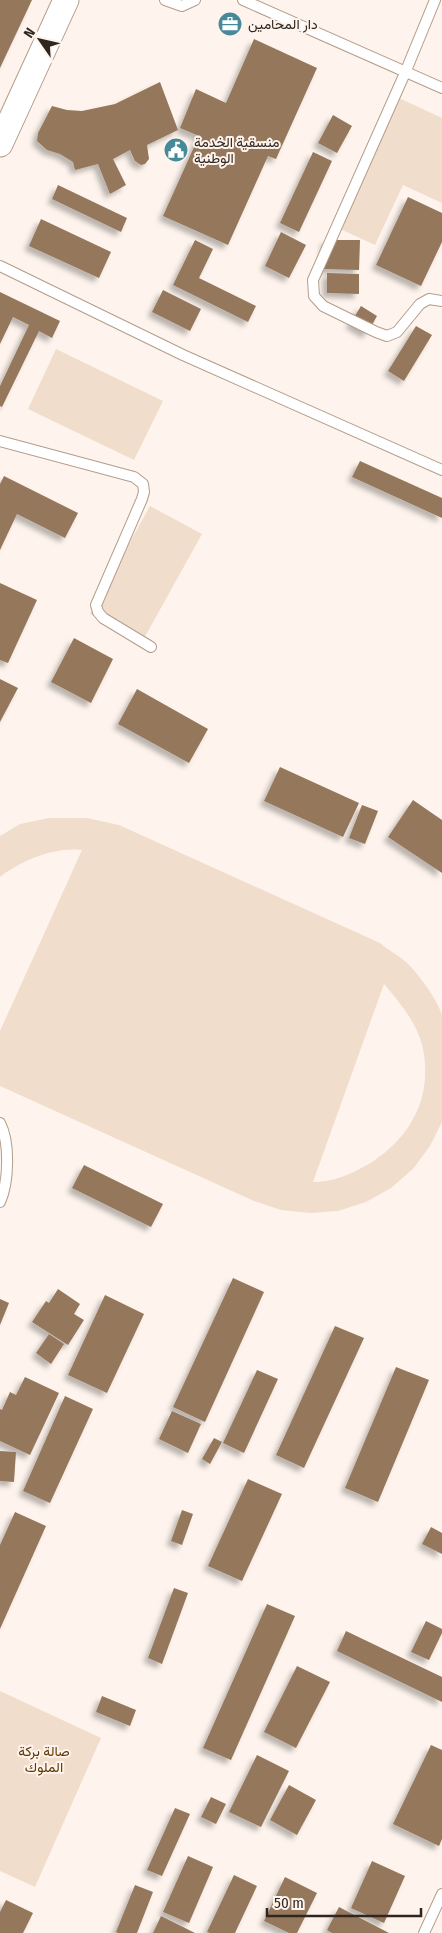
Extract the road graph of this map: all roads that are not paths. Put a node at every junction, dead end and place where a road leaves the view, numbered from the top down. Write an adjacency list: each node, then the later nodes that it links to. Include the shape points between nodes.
1 (66, 0): 8 (street)
2 (165, 0): 3 (lane, via 182,6)
3 (196, 0)
4 (243, 0): 6 (lane)
5 (435, 0): 6 (lane)
6 (406, 73): 7 (lane); 10 (lane, via 313,280 314,296 323,306 388,336 397,332 420,304 429,299)
7 (442, 88)
8 (0, 144)
9 (0, 266): 12 (lane, via 184,355)
10 (442, 301)
11 (0, 441): 13 (lane, via 134,477 143,484 142,499 96,604 103,618)
12 (442, 470)
13 (151, 647)
14 (0, 1123): 15 (lane, via 4,1131 8,1172)
15 (0, 1202)
16 (442, 1894): 17 (lane)
17 (424, 1933)

